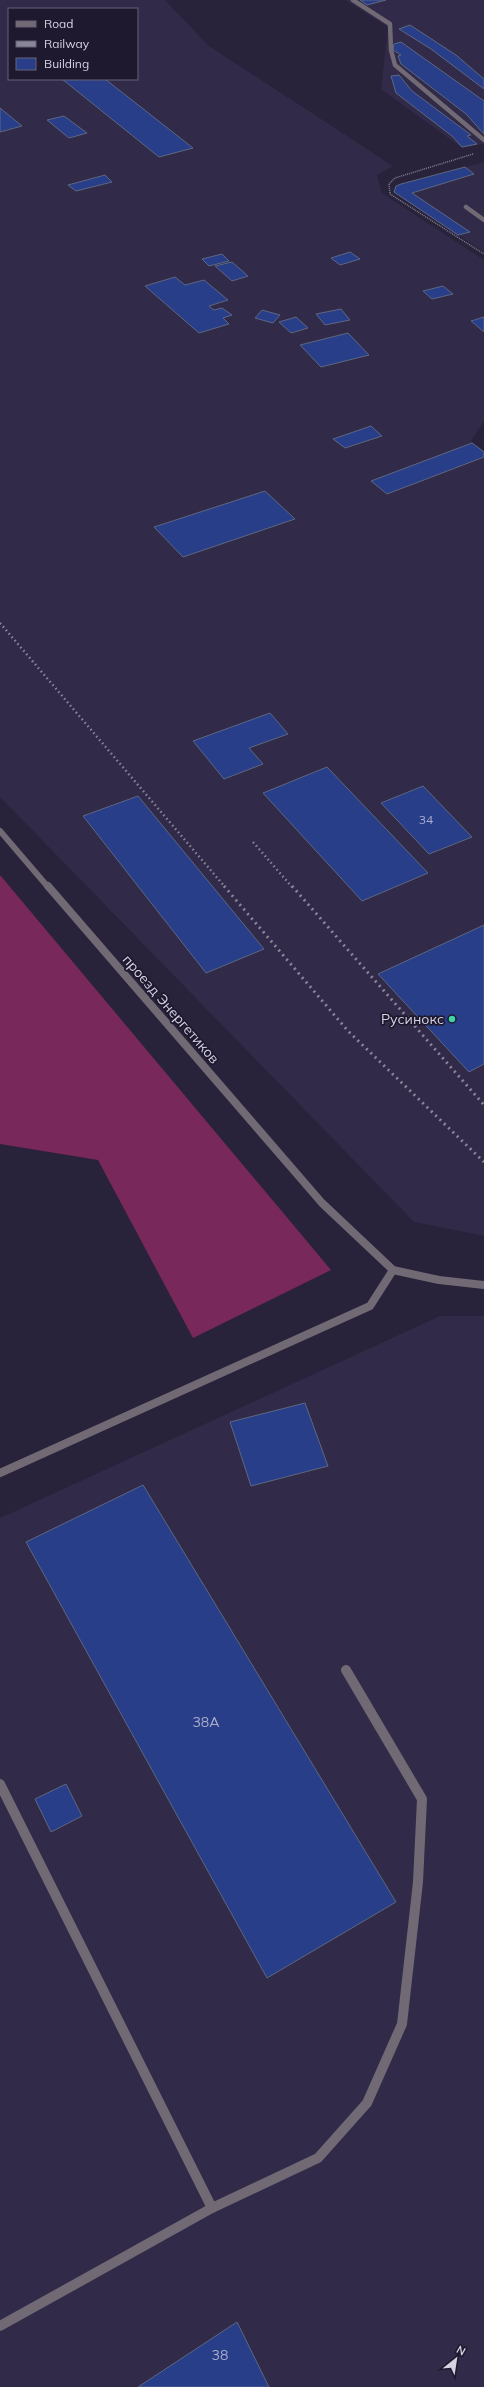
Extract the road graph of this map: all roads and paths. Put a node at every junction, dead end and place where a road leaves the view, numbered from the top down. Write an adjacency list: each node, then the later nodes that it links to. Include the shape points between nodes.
1 (353, 0): 2 (street, via 390,24 391,50 396,65)
2 (484, 140)
3 (477, 152): 6 (path, via 395,178 390,184 390,194)
4 (466, 207): 5 (street)
5 (484, 220)
6 (484, 254)
7 (0, 831): 8 (street, проезд Энергетиков, via 322,1203)
8 (393, 1270): 9 (street, via 439,1280); 10 (street, via 370,1306)
9 (484, 1285)
10 (0, 1473)
11 (346, 1670): 13 (street, via 422,1799 418,1882 402,2024 367,2104 318,2158)
12 (0, 1784): 13 (street)
13 (212, 2208): 14 (street)
14 (0, 2326)

